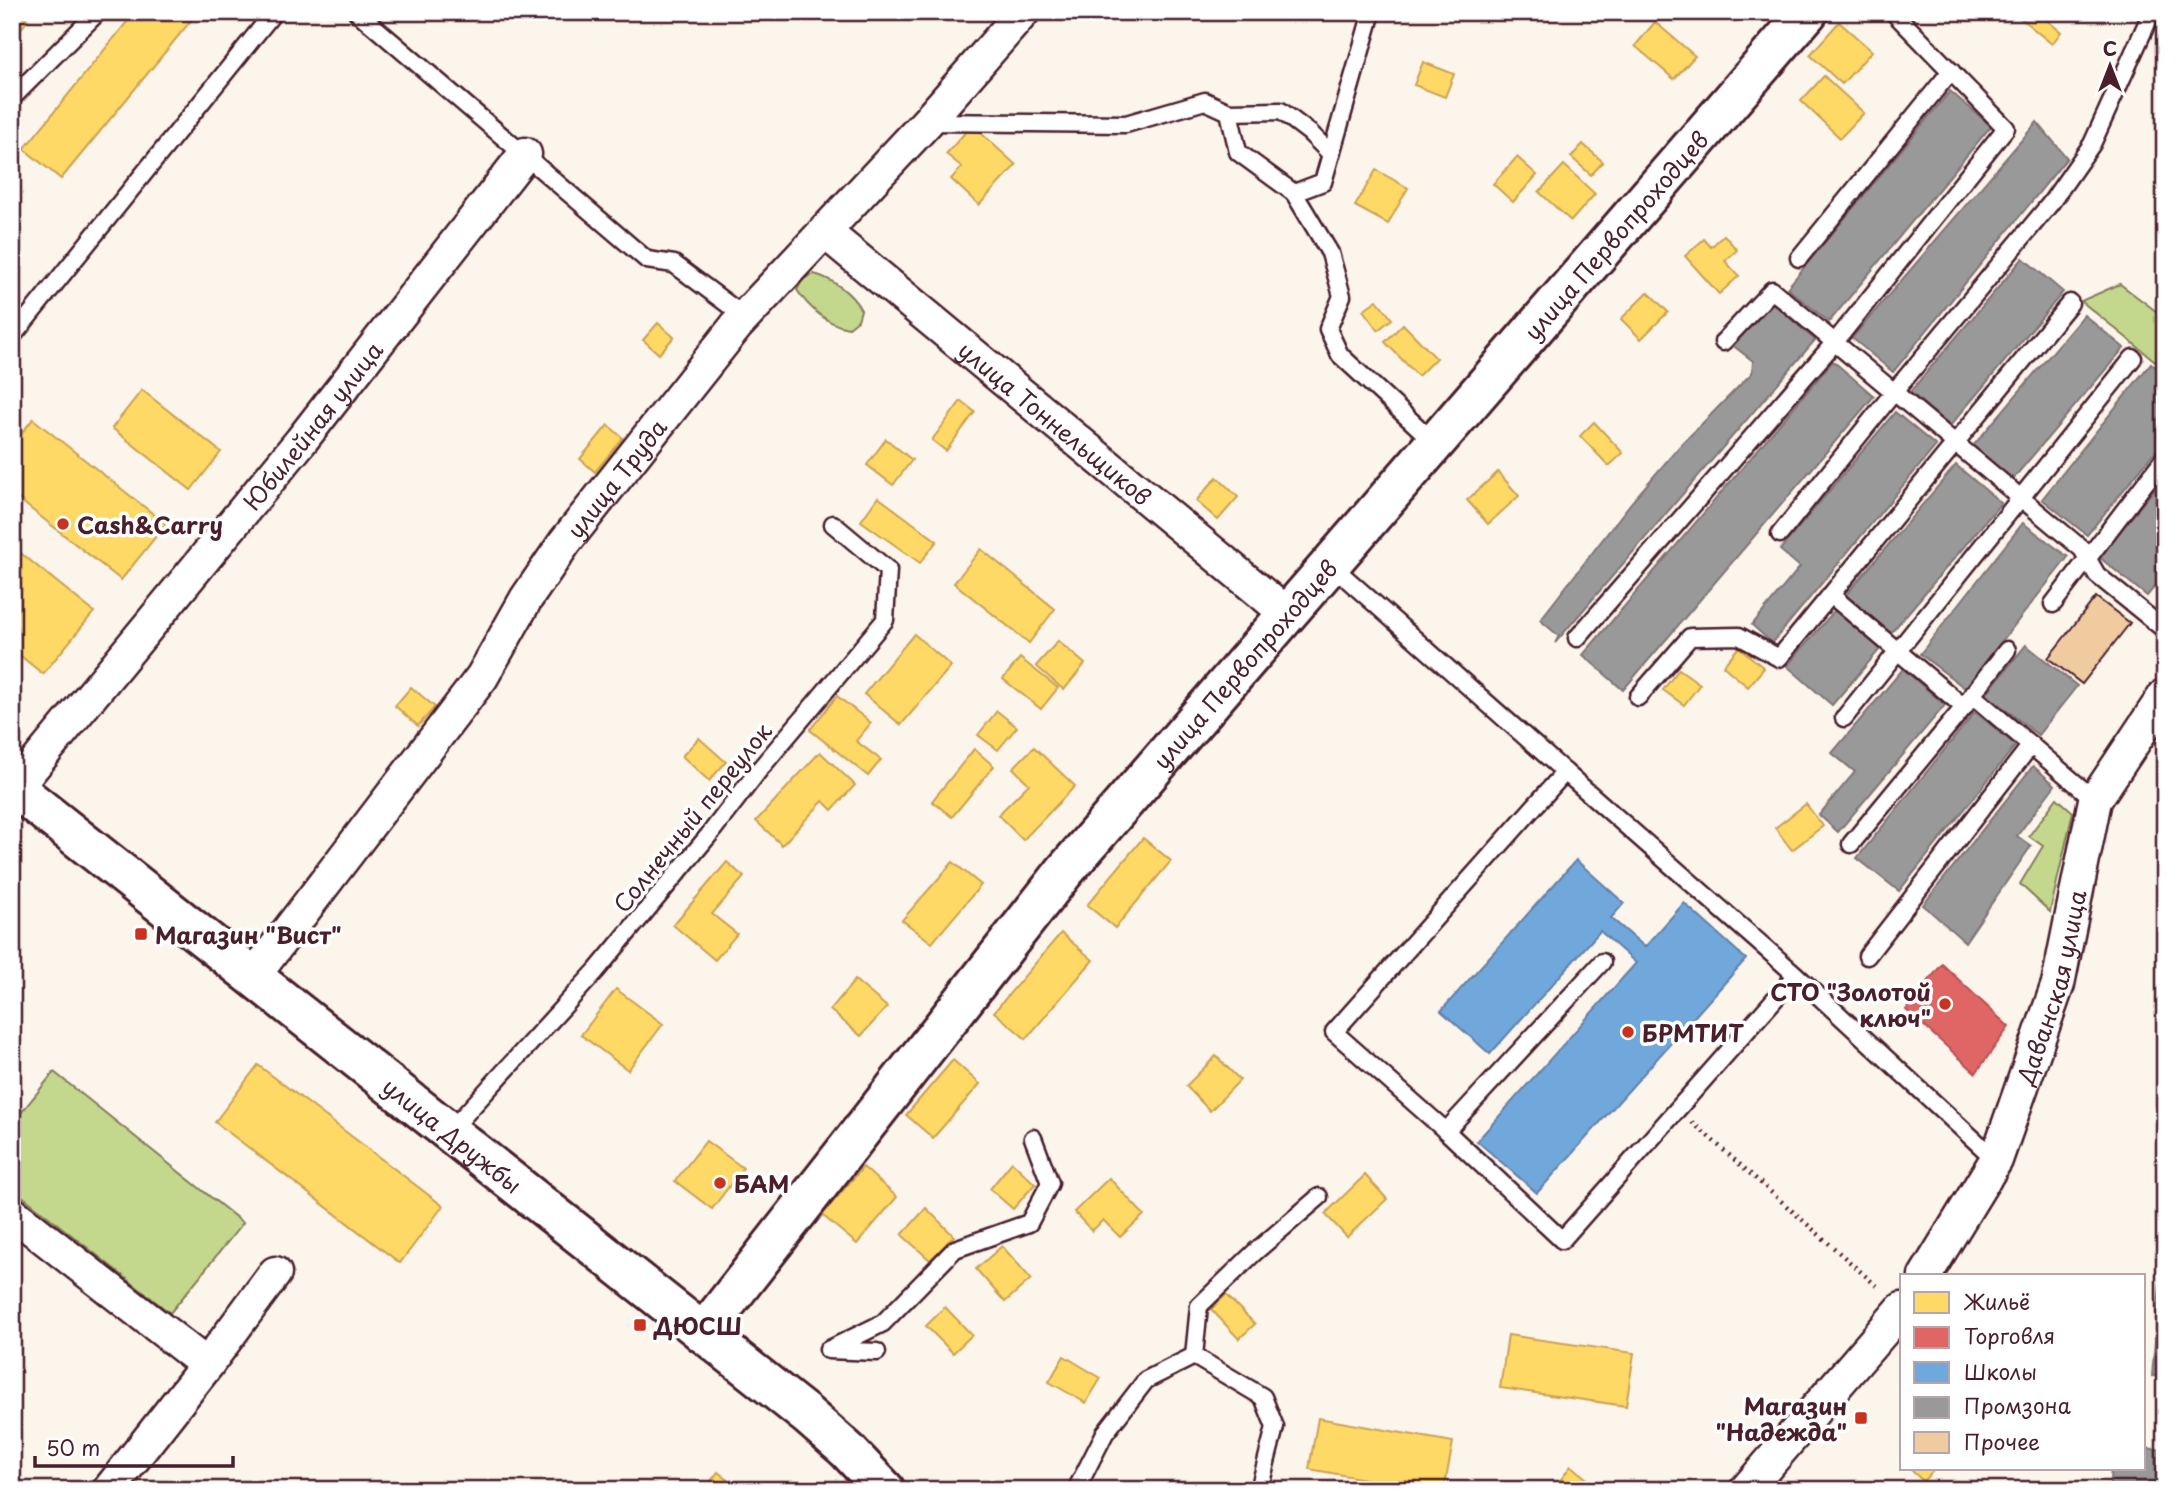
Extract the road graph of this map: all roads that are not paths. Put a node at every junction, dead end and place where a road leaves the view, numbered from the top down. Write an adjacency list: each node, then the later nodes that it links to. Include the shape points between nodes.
1 (274, 12): 20 (lane)
2 (357, 12): 13 (lane)
3 (1023, 12): 12 (street, улица Труда)
4 (1372, 12): 14 (lane)
5 (1808, 12): 25 (street, улица Первопроходцев)
6 (1893, 12): 9 (lane)
7 (2152, 12): 24 (lane, via 2092,144 2050,204)
8 (86, 16): 10 (lane)
9 (1951, 72): 17 (lane); 22 (lane, via 2006,128)
10 (12, 98)
11 (1229, 112): 12 (lane, via 1205,100 1126,124); 14 (lane, via 1281,111); 15 (lane, via 1238,152)
12 (927, 122): 16 (street, улица Труда)
13 (525, 154): 19 (lane, via 646,260 674,264); 46 (street, Юбилейная улица, via 301,441)
14 (1332, 154): 15 (lane, via 1323,182)
15 (1294, 193): 25 (lane, via 1330,253 1342,296 1328,329 1340,355)
16 (825, 232): 19 (street, улица Труда); 35 (street, улица Тоннельщиков)
17 (1799, 258)
18 (2070, 303): 26 (lane)
19 (745, 317): 52 (street, улица Труда, via 565,542 482,677)
20 (12, 337)
21 (1723, 342): 22 (lane, via 1772,290)
22 (1835, 342): 24 (lane); 37 (lane)
23 (2133, 358): 28 (lane)
24 (1894, 391): 26 (lane); 30 (lane)
25 (1435, 443): 32 (street, улица Первопроходцев)
26 (1956, 444): 28 (lane); 33 (lane)
27 (2165, 457): 31 (lane)
28 (2022, 499): 31 (lane); 39 (lane)
29 (833, 524): 53 (lane, Солнечный переулок, via 888,570 885,620 596,971)
30 (1780, 534)
31 (2087, 558): 34 (lane); 36 (lane, via 2096,575)
32 (1330, 564): 35 (street, улица Первопроходцев); 45 (lane)
33 (1831, 595): 39 (lane); 41 (lane, via 1779,657 1739,636 1690,637)
34 (2053, 604)
35 (1287, 614): 62 (street, улица Первопроходцев, via 1064,872)
36 (2165, 629)
37 (1577, 638)
38 (2007, 650): 42 (lane)
39 (1899, 651): 42 (lane); 43 (lane)
40 (2165, 695): 47 (street, Даванская улица)
41 (1638, 697)
42 (1968, 701): 44 (lane); 48 (lane)
43 (1844, 718)
44 (2031, 745): 47 (lane); 49 (lane)
45 (1564, 772): 51 (lane); 54 (lane, via 1334,1032)
46 (13, 788): 52 (street, улица Дружбы)
47 (2095, 800): 56 (street, Даванская улица, via 2057,984)
48 (1851, 844)
49 (1867, 957)
50 (1602, 962): 54 (lane)
51 (1796, 975): 54 (lane, via 1562,1240); 56 (lane)
52 (253, 977): 53 (street, улица Дружбы)
53 (450, 1131): 62 (street, улица Дружбы)
54 (1446, 1131)
55 (1033, 1138): 63 (lane, via 1050,1183 1029,1223 956,1249 883,1323 828,1350)
56 (1996, 1160): 60 (street, Даванская улица)
57 (1319, 1197): 64 (lane, via 1199,1306)
58 (12, 1213): 65 (street)
59 (275, 1273): 65 (street)
60 (1926, 1274)
61 (1900, 1311): 70 (street)
62 (703, 1333): 67 (street, улица Дружбы, via 827,1431)
63 (877, 1352)
64 (1194, 1356): 68 (lane, via 1146,1380 1105,1433); 69 (lane, via 1263,1397 1275,1427)
65 (207, 1365): 66 (street)
66 (108, 1490)
67 (885, 1490)
68 (1076, 1490)
69 (1259, 1490)
70 (1746, 1490)

